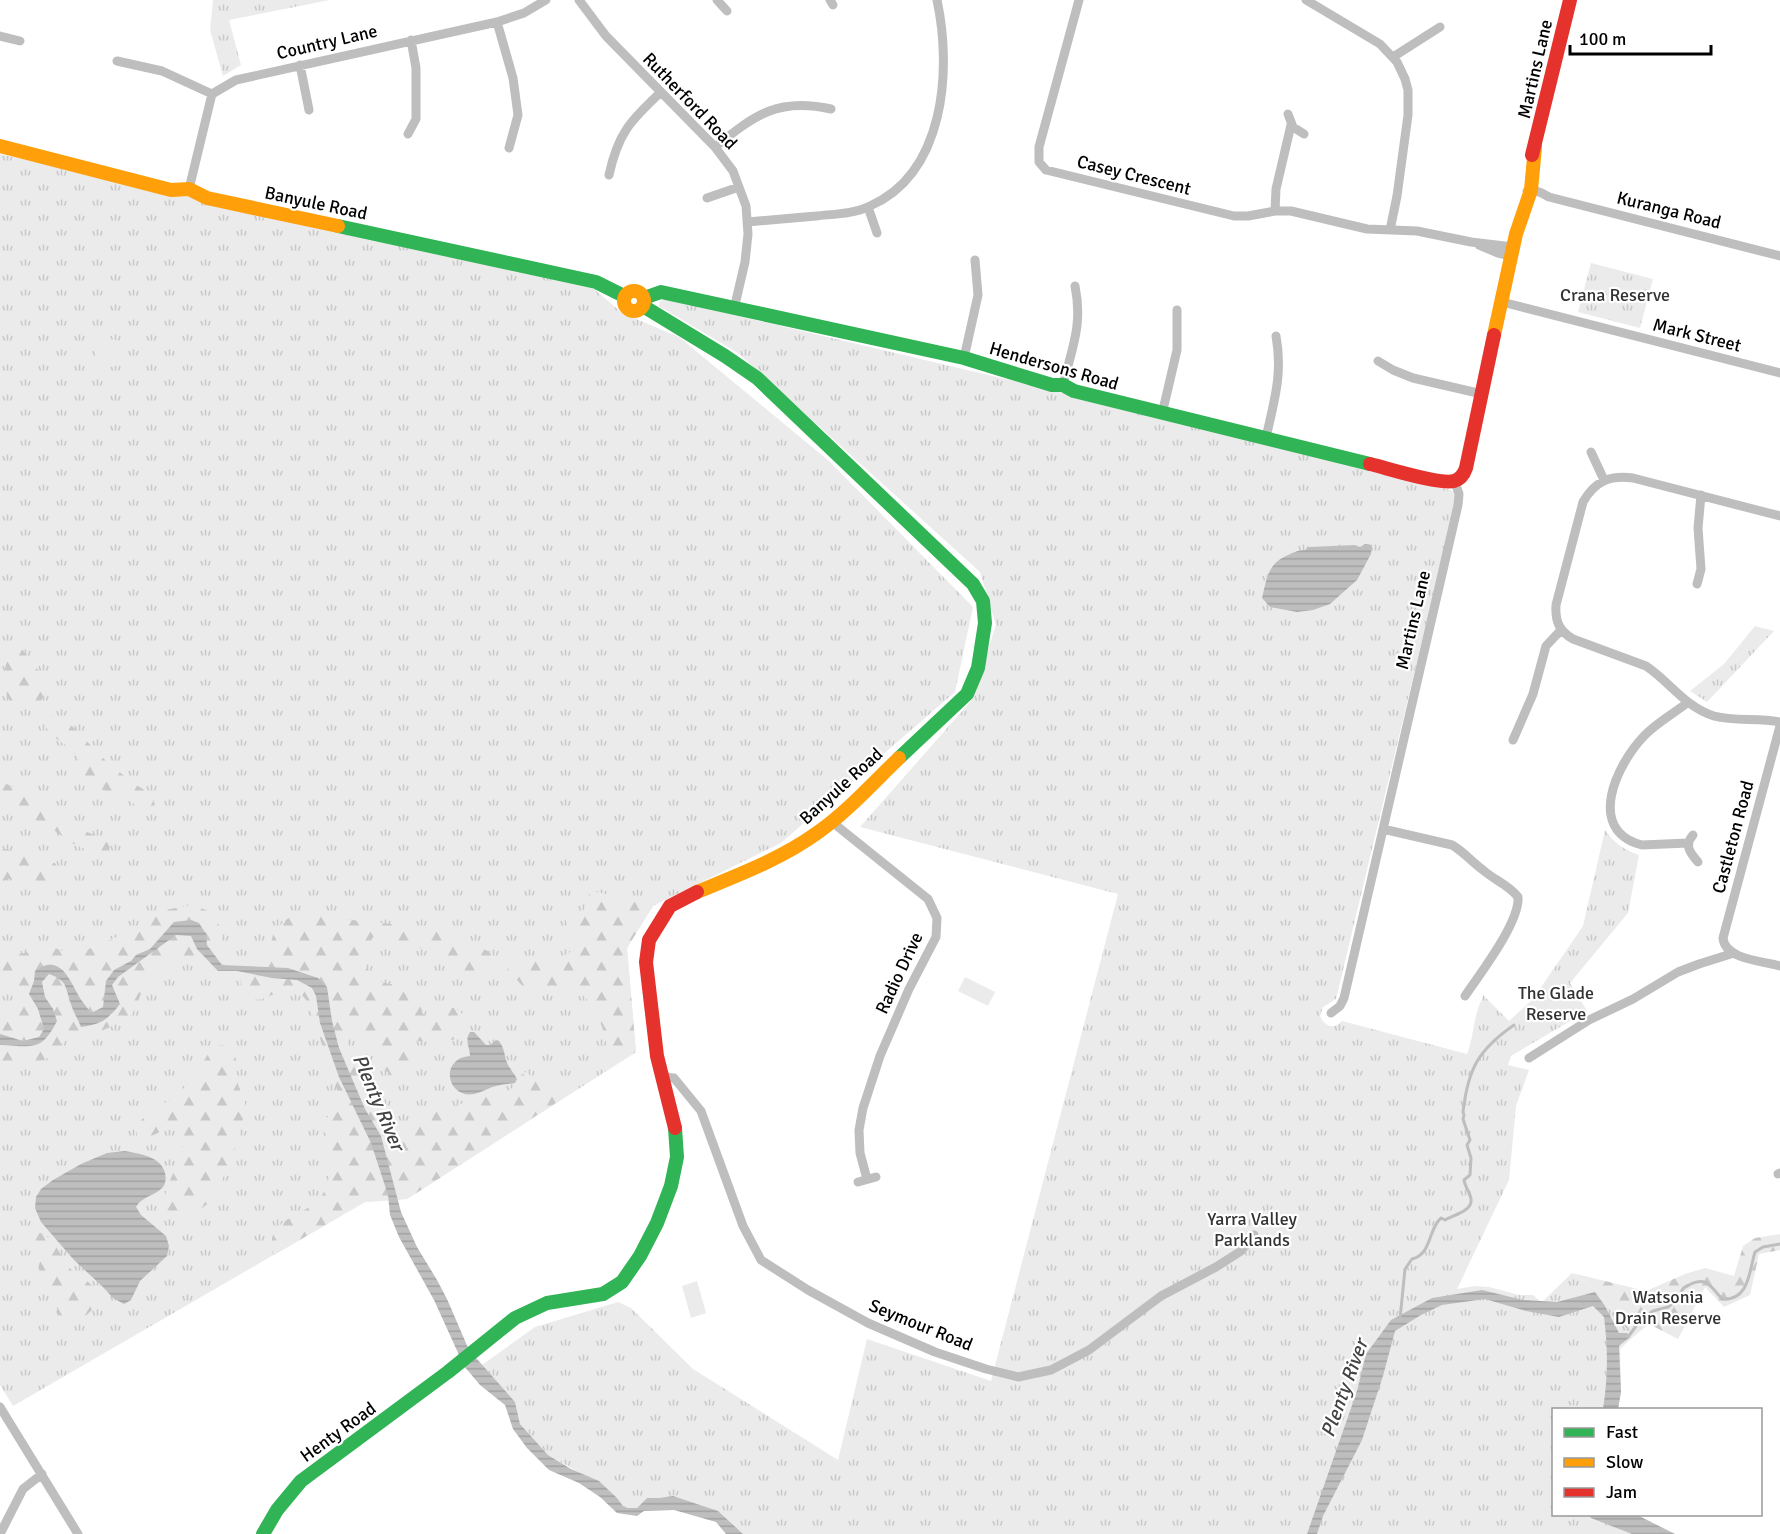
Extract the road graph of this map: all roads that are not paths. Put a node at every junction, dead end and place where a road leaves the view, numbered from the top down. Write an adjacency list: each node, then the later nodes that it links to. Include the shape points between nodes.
1 (546, 0): 9 (street, Country Lane, via 524,13)
2 (579, 0): 17 (street, Rutherford Road, via 606,36)
3 (717, 0): 8 (street)
4 (937, 0): 33 (street, via 942,80 931,138 906,182)
5 (1080, 0): 34 (street, Casey Crescent, via 1039,147 1042,168 1227,215)
6 (1306, 0): 14 (street, via 1380,44)
7 (1570, 0): 31 (street, Martins Lane, via 1526,176)
8 (727, 11)
9 (496, 22): 12 (street, Country Lane); 27 (street, via 513,78 518,116)
10 (1440, 27): 14 (street)
11 (0, 36): 13 (street)
12 (411, 40): 16 (street, Country Lane); 23 (street, via 417,69 416,119)
13 (20, 41)
14 (1393, 57): 36 (street, via 1405,80 1408,103)
15 (117, 61): 18 (street, via 162,71)
16 (300, 65): 18 (street, Country Lane, via 236,80); 20 (street)
17 (662, 92): 26 (street, Rutherford Road); 28 (street, via 623,133)
18 (212, 94): 30 (street)
19 (831, 109): 26 (street, via 807,105 769,111)
20 (309, 110)
21 (1288, 114): 22 (street)
22 (1292, 125): 24 (street); 34 (street, via 1276,189)
23 (408, 134)
24 (1304, 134)
25 (0, 146): 30 (street, Banyule Road, via 171,189)
26 (715, 147): 29 (street, Rutherford Road, via 733,171)
27 (509, 148)
28 (609, 175)
29 (739, 187): 32 (street); 35 (street, Rutherford Road)
30 (189, 189): 42 (street, Banyule Road, via 207,198 596,282 624,296 636,291)
31 (1530, 192): 38 (street, Martins Lane, via 1521,203); 39 (street, Kuranga Road)
32 (707, 198)
33 (868, 207): 35 (street); 37 (street)
34 (1275, 211): 36 (street, Casey Crescent, via 1298,212 1367,229)
35 (747, 222): 44 (street, Rutherford Road, via 747,246)
36 (1393, 230): 38 (street, Casey Crescent)
37 (877, 233)
38 (1514, 246): 43 (street, Martins Lane)
39 (1780, 256)
40 (975, 261): 47 (street, via 978,295)
41 (1075, 286): 50 (street, via 1077,330)
42 (643, 302): 44 (street, Hendersons Road, via 661,292); 66 (street, Banyule Road, via 757,378 973,584 983,601 985,622 978,668 967,694)
43 (1502, 302): 49 (street, Mark Street); 51 (street, Martins Lane)
44 (734, 309): 47 (street, Hendersons Road)
45 (1177, 310): 52 (street, via 1177,350)
46 (1276, 336): 53 (street, via 1279,374)
47 (964, 358): 50 (street, Hendersons Road)
48 (1378, 361): 51 (street, via 1413,378)
49 (1780, 373)
50 (1063, 385): 52 (street, Hendersons Road)
51 (1482, 394): 56 (street, Martins Lane, via 1464,474)
52 (1162, 414): 53 (street, Hendersons Road)
53 (1266, 438): 56 (street, Hendersons Road)
54 (1591, 452): 55 (street)
55 (1604, 480): 57 (street, via 1633,478); 60 (street, via 1587,495 1578,518 1556,605)
56 (1455, 482): 67 (street, Martins Lane, via 1458,505)
57 (1701, 495): 58 (street); 59 (street, via 1701,569)
58 (1780, 516)
59 (1697, 584)
60 (1561, 630): 61 (street, via 1573,639 1646,666); 65 (street, via 1546,646 1531,700)
61 (1688, 703): 63 (street, via 1715,716); 68 (street, via 1650,730 1633,748 1618,772 1610,807 1620,834 1635,843 1650,845 1690,839 1689,851)
62 (1780, 717): 63 (street)
63 (1744, 719): 64 (street)
64 (1780, 724): 69 (street, Castleton Road, via 1723,938)
65 (1513, 740)
66 (832, 822): 74 (street, Banyule Road, via 790,851 670,906 649,940 646,962); 75 (street, Radio Drive, via 928,899 937,918 936,937 884,1046 863,1108 860,1153)
67 (1383, 828): 71 (street, via 1452,845 1518,897 1518,907 1507,930); 72 (street, Martins Lane, via 1344,999)
68 (1698, 862)
69 (1734, 953): 70 (street); 73 (street, via 1678,972)
70 (1780, 966)
71 (1465, 996)
72 (1331, 1014)
73 (1529, 1058)
74 (662, 1077): 76 (street, Seymour Road, via 674,1078 701,1111 743,1226 761,1260 868,1323 935,1352 1018,1377 1051,1370 1089,1350 1161,1296 1241,1251); 77 (street, Banyule Road, via 675,1122 677,1157 657,1223 622,1282 603,1294 547,1303 515,1318)
75 (867, 1179)
76 (1254, 1235)
77 (448, 1372): 82 (street, Henty Road, via 301,1481)
78 (0, 1407): 79 (street)
79 (42, 1474): 80 (street, via 23,1489); 81 (street)
80 (0, 1534)
81 (78, 1534)
82 (263, 1534)

